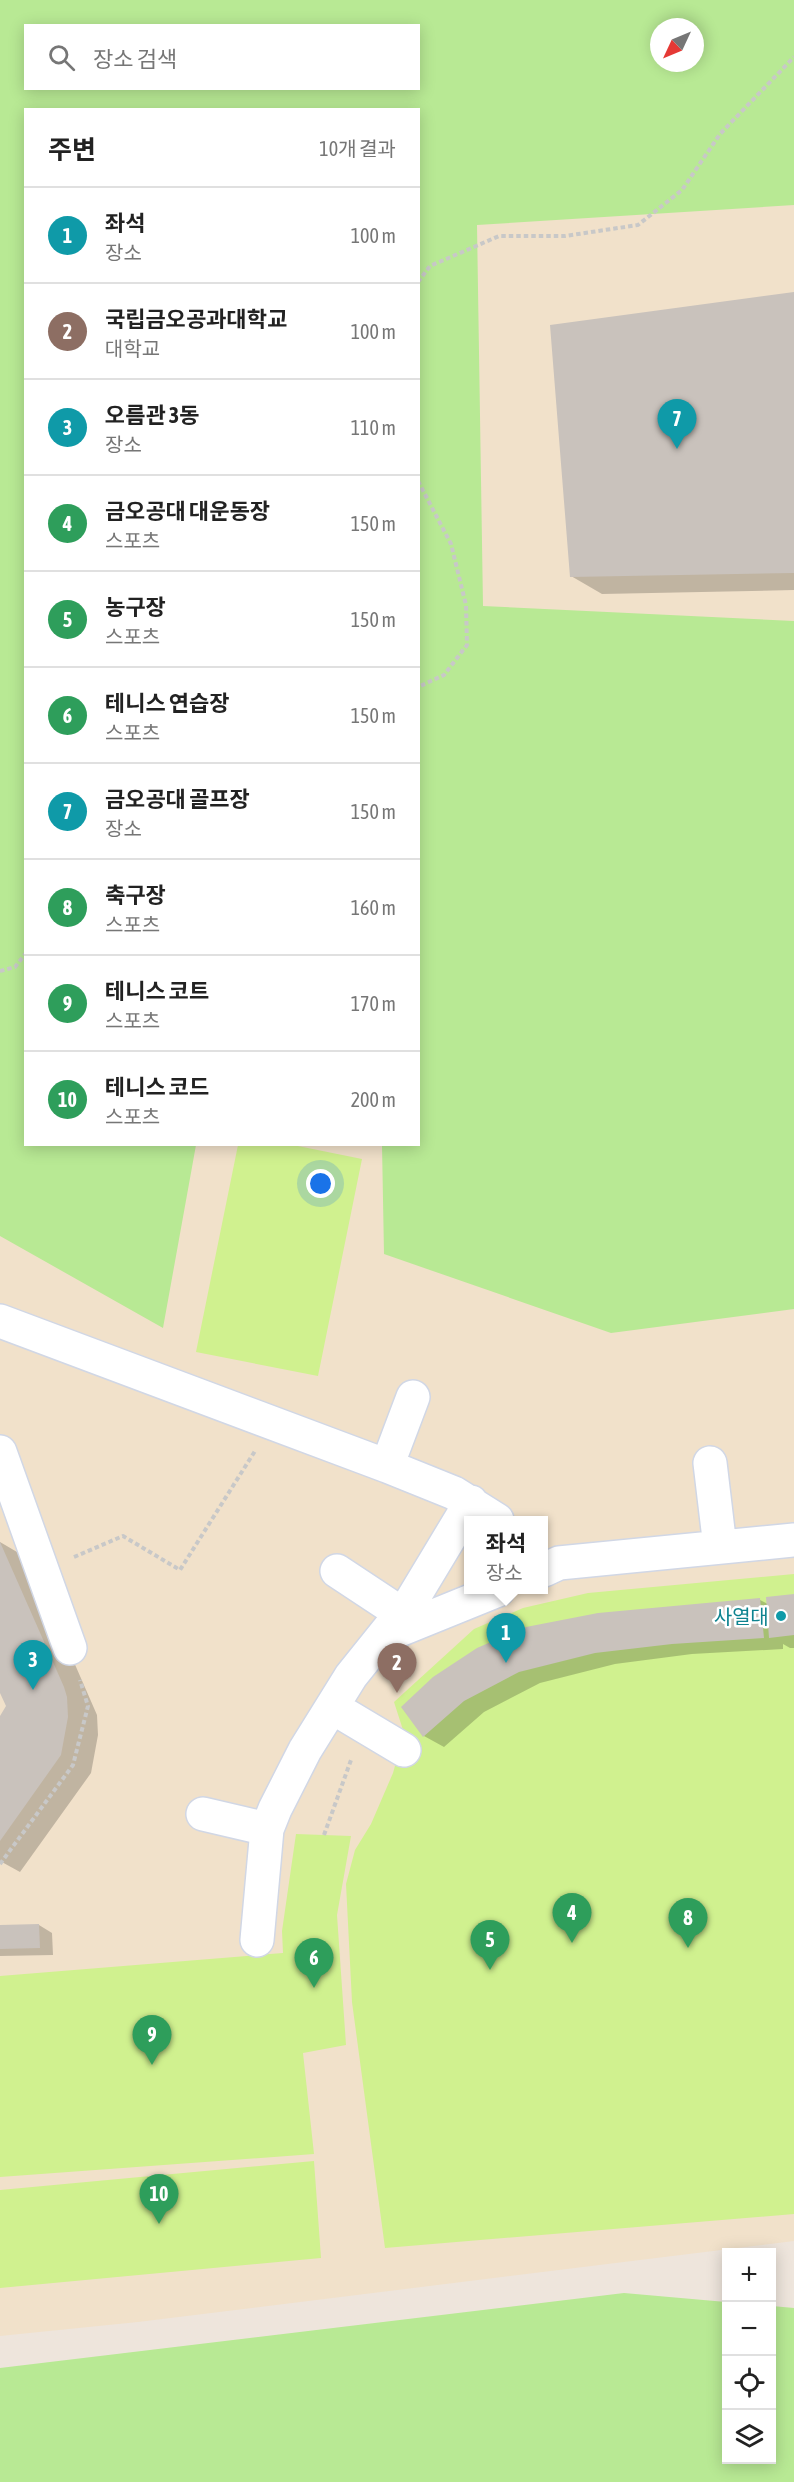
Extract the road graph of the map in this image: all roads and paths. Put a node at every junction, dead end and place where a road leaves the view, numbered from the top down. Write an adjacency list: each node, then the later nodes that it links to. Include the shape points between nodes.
1 (794, 57): 2 (path, via 720,134 682,190 638,225 565,236 499,236 430,266)
2 (420, 279)
3 (420, 485): 4 (path, via 451,544 466,605 467,645 444,675)
4 (420, 686)
5 (24, 955): 6 (path, via 15,966)
6 (0, 971)
7 (0, 1321): 12 (lane)
8 (413, 1397): 12 (lane)
9 (259, 1445): 18 (path, via 180,1570 123,1536)
10 (0, 1452): 18 (lane)
11 (710, 1463): 16 (lane)
12 (387, 1466): 13 (lane)
13 (484, 1511)
14 (464, 1536): 21 (lane)
15 (794, 1539): 16 (lane)
16 (720, 1547): 17 (lane)
17 (549, 1562)
18 (43, 1570): 22 (lane)
19 (338, 1571): 21 (lane)
20 (486, 1594): 21 (lane)
21 (393, 1625): 23 (lane, via 351,1676)
22 (70, 1648): 29 (path, via 88,1706 73,1765)
23 (332, 1707): 24 (lane); 27 (lane, via 305,1750)
24 (363, 1726): 25 (lane); 28 (path)
25 (404, 1750)
26 (203, 1814): 27 (lane)
27 (267, 1829): 30 (lane)
28 (324, 1835)
29 (0, 1864)
30 (257, 1940)

